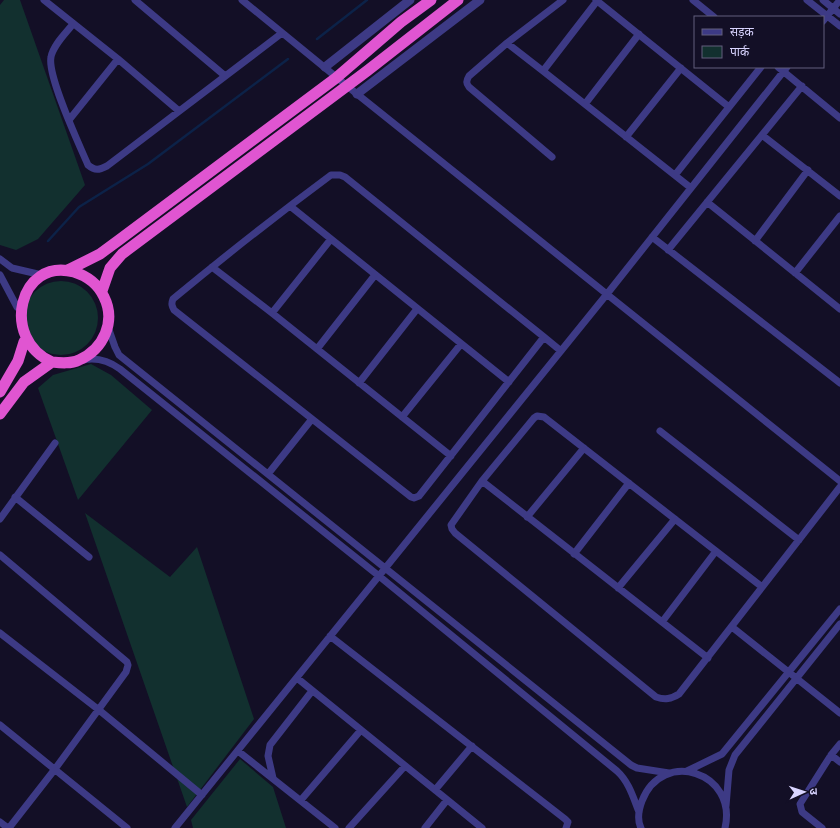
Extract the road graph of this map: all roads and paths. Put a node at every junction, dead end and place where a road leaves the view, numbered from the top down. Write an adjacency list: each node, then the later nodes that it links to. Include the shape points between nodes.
1 (44, 0): 19 (street)
2 (135, 0): 30 (street)
3 (242, 0): 21 (street)
4 (410, 0): 25 (street)
5 (431, 0): 31 (highway, via 401,22)
6 (458, 0): 32 (highway)
7 (480, 0): 34 (street)
8 (563, 0): 23 (street)
9 (597, 0): 22 (street); 29 (street)
10 (693, 0): 16 (street)
11 (807, 0): 17 (street)
12 (823, 0): 14 (street)
13 (840, 0): 14 (street)
14 (833, 8): 15 (street); 18 (street)
15 (840, 14)
16 (713, 16)
17 (822, 16)
18 (825, 19): 20 (street)
19 (74, 24): 24 (street); 39 (street, via 54,49 50,63)
20 (840, 26)
21 (282, 32): 25 (street); 30 (street)
22 (639, 34): 26 (street); 35 (street)
23 (507, 43): 29 (street); 42 (street, via 468,76 467,84)
24 (118, 59): 37 (street); 39 (street)
25 (325, 67): 31 (street)
26 (681, 68): 36 (street); 41 (street)
27 (761, 68): 36 (street)
28 (783, 68): 33 (street); 45 (street)
29 (543, 70): 35 (street)
30 (224, 76): 37 (street)
31 (336, 78): 32 (street); 56 (highway, via 100,254)
32 (347, 86): 34 (street); 61 (highway, via 122,254 110,268)
33 (802, 86): 38 (street); 40 (street)
34 (357, 94): 62 (street)
35 (585, 104): 41 (street)
36 (730, 107): 44 (street)
37 (178, 111): 39 (street, via 107,166 98,170 88,165)
38 (840, 118)
39 (69, 120)
40 (762, 135): 43 (street); 47 (street)
41 (626, 136): 44 (street)
42 (552, 157)
43 (808, 170): 46 (street); 52 (street)
44 (674, 175): 45 (street)
45 (691, 188): 50 (street)
46 (840, 196)
47 (707, 202): 52 (street); 53 (street)
48 (290, 206): 51 (street); 55 (street); 68 (street, via 331,175 345,177)
49 (840, 216): 57 (street)
50 (652, 237): 53 (street); 62 (street)
51 (331, 239): 60 (street); 66 (street)
52 (755, 241): 57 (street)
53 (668, 250): 77 (street)
54 (0, 259): 59 (street, via 12,268)
55 (212, 267): 66 (street); 81 (street, via 173,299 174,310)
56 (68, 270): 59 (highway); 61 (highway, via 81,274)
57 (795, 273): 65 (street)
58 (0, 275): 63 (street)
59 (42, 275): 63 (highway, via 26,288)
60 (375, 275): 64 (street); 71 (street)
61 (102, 291): 67 (highway, via 107,302)
62 (607, 294): 72 (street); 88 (street)
63 (17, 307): 69 (highway, via 16,319)
64 (417, 308): 70 (street); 76 (street)
65 (840, 310)
66 (272, 313): 71 (street)
67 (108, 327): 73 (highway, via 102,341 92,353); 86 (street, via 119,355)
68 (544, 337): 72 (street); 75 (street)
69 (24, 342): 74 (highway, via 41,358); 78 (highway, via 18,361)
70 (461, 344): 75 (street); 80 (street)
71 (317, 349): 76 (street)
72 (561, 351): 100 (street)
73 (79, 360): 74 (highway, via 66,363); 101 (street, via 91,358 106,361 117,367)
74 (52, 362): 79 (highway, via 24,382)
75 (509, 382): 85 (street)
76 (359, 383): 80 (street)
77 (840, 383)
78 (0, 392)
79 (0, 414)
80 (402, 417): 85 (street)
81 (312, 419): 85 (street, via 414,498 419,496); 86 (street)
82 (660, 431): 95 (street)
83 (55, 444): 91 (street)
84 (584, 448): 87 (street, via 544,416 537,416); 89 (street); 92 (street)
85 (451, 456)
86 (268, 474): 100 (street)
87 (482, 481): 92 (street); 110 (street, via 453,520 451,524 455,533 656,697 672,698 679,694)
88 (840, 481)
89 (629, 483): 94 (street); 97 (street)
90 (840, 487): 95 (street)
91 (15, 498): 93 (street); 99 (street)
92 (527, 517): 97 (street)
93 (0, 519)
94 (675, 519): 96 (street); 103 (street)
95 (799, 540): 102 (street)
96 (716, 551): 102 (street); 105 (street)
97 (574, 554): 103 (street)
98 (0, 555): 115 (street, via 128,665 126,672)
99 (89, 556)
100 (386, 568): 101 (street); 127 (street, via 631,765)
101 (379, 576): 109 (street); 134 (street, via 617,770 628,785)
102 (762, 587): 107 (street)
103 (618, 588): 105 (street)
104 (840, 609): 111 (street)
105 (662, 622): 110 (street)
106 (840, 624): 113 (street)
107 (732, 627): 110 (street); 111 (street)
108 (0, 633): 115 (street)
109 (330, 636): 112 (street); 120 (street)
110 (708, 658)
111 (789, 672): 113 (street); 126 (street, via 722,754)
112 (297, 678): 114 (street); 121 (street)
113 (796, 678): 116 (street); 133 (street, via 735,755 729,770)
114 (312, 691): 118 (street); 128 (street, via 270,745 268,756)
115 (99, 710): 125 (street); 130 (street)
116 (840, 712)
117 (0, 725): 125 (street)
118 (361, 730): 124 (street); 131 (street)
119 (840, 744): 122 (street)
120 (472, 746): 129 (street); 144 (street, via 565,819 568,822)
121 (238, 751): 128 (street); 130 (street)
122 (832, 755): 123 (street); 146 (street, via 800,804 802,812)
123 (840, 762)
124 (405, 766): 129 (street); 141 (street)
125 (55, 769): 137 (street); 138 (street)
126 (687, 771): 127 (street); 133 (street, via 712,782 719,789)
127 (669, 773): 134 (street, via 648,788)
128 (273, 778): 131 (street)
129 (435, 790): 132 (street)
130 (202, 795): 139 (street)
131 (300, 800): 140 (street)
132 (448, 800): 142 (street); 143 (street)
133 (726, 806): 145 (street)
134 (639, 812): 136 (street)
135 (0, 822): 137 (street)
136 (639, 827)
137 (8, 828)
138 (127, 828)
139 (175, 828)
140 (335, 828)
141 (349, 828)
142 (424, 828)
143 (482, 828)
144 (566, 828)
145 (725, 828)
146 (822, 828)

